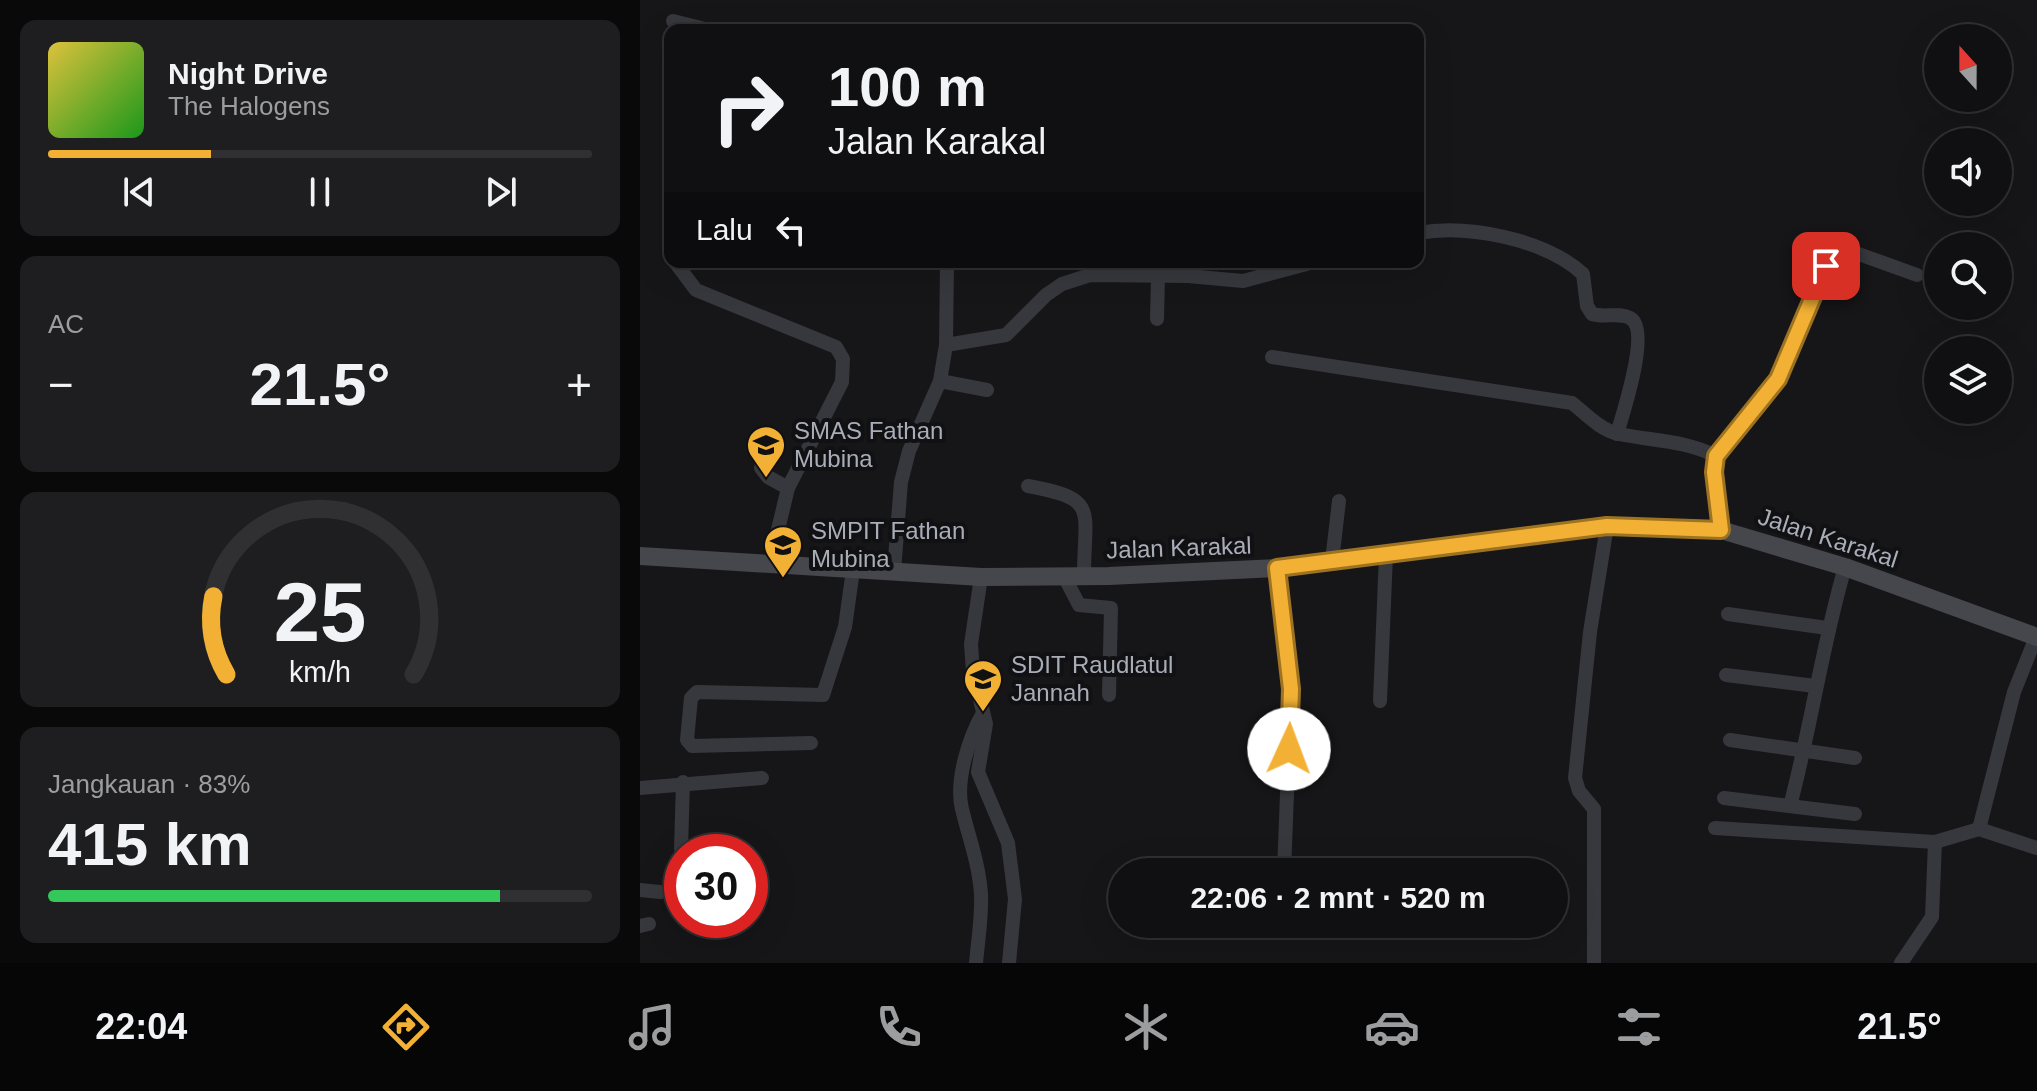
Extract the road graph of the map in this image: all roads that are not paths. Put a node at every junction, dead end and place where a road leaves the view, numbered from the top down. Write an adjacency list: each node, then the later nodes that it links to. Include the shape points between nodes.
1 (673, 21): 2 (street)
2 (685, 24)
3 (1424, 232): 15 (street, via 1443,228 1494,234 1531,246 1583,274 1592,314 1635,322 1636,357)
4 (680, 268): 19 (street, via 696,290 836,347 843,359 842,382)
5 (947, 268): 11 (street)
6 (1292, 268): 7 (street, via 1243,281)
7 (1188, 269): 8 (street)
8 (1158, 275): 10 (street); 11 (street, via 1090,275 1062,284 1006,335)
9 (1917, 275): 17 (street, via 1853,252 1834,255 1778,379)
10 (1157, 319)
11 (946, 345): 13 (street)
12 (1272, 357): 15 (street, via 1572,403)
13 (940, 381): 14 (street); 30 (street, via 901,482)
14 (987, 390)
15 (1617, 434): 17 (street, via 1694,445)
16 (765, 451): 19 (street, via 764,473)
17 (1716, 456): 22 (street)
18 (1028, 486): 31 (street, via 1078,499 1084,510)
19 (788, 488): 26 (street)
20 (1339, 501): 25 (street)
21 (1607, 526): 22 (main road, Jalan Karakal); 23 (main road, Jalan Karakal); 62 (street, via 1575,778 1594,809)
22 (1721, 530): 27 (main road, Jalan Karakal)
23 (1386, 554): 25 (main road, Jalan Karakal); 40 (street)
24 (640, 556): 26 (main road, Jalan Karakal)
25 (1332, 561): 28 (main road, Jalan Karakal)
26 (770, 563): 29 (main road, Jalan Karakal)
27 (1845, 567): 35 (street); 36 (main road, Jalan Karakal)
28 (1277, 568): 31 (main road, Jalan Karakal); 57 (street, via 1291,689)
29 (853, 570): 30 (main road, Jalan Karakal); 43 (street, via 850,606 826,693 697,692 691,698 687,740 692,746)
30 (894, 571): 33 (main road, Jalan Karakal)
31 (1084, 575): 32 (main road, Jalan Karakal)
32 (1064, 576): 33 (main road, Jalan Karakal); 39 (street, via 1079,605 1111,608)
33 (981, 577): 41 (street, via 971,644)
34 (1728, 614): 35 (street)
35 (1827, 628): 38 (street)
36 (2036, 637): 53 (street, via 2005,721)
37 (1726, 675): 38 (street)
38 (1815, 686): 44 (street)
39 (1109, 695)
40 (1380, 701)
41 (984, 713): 60 (street, via 960,790 981,896); 61 (street, via 986,739 978,772 1007,835 1015,884)
42 (1730, 740): 44 (street)
43 (811, 743)
44 (1804, 752): 45 (street); 50 (street)
45 (1855, 758)
46 (762, 778): 47 (street)
47 (683, 782): 48 (street); 54 (street)
48 (640, 788)
49 (1724, 798): 50 (street)
50 (1790, 806): 51 (street)
51 (1855, 814)
52 (1715, 828): 55 (street)
53 (1979, 829): 55 (street); 56 (street)
54 (681, 834)
55 (1935, 842): 63 (street, via 1932,917)
56 (2037, 848)
57 (1285, 858)
58 (640, 890): 59 (street)
59 (660, 892)
60 (976, 963)
61 (1009, 963)
62 (1594, 963)
63 (1901, 963)

